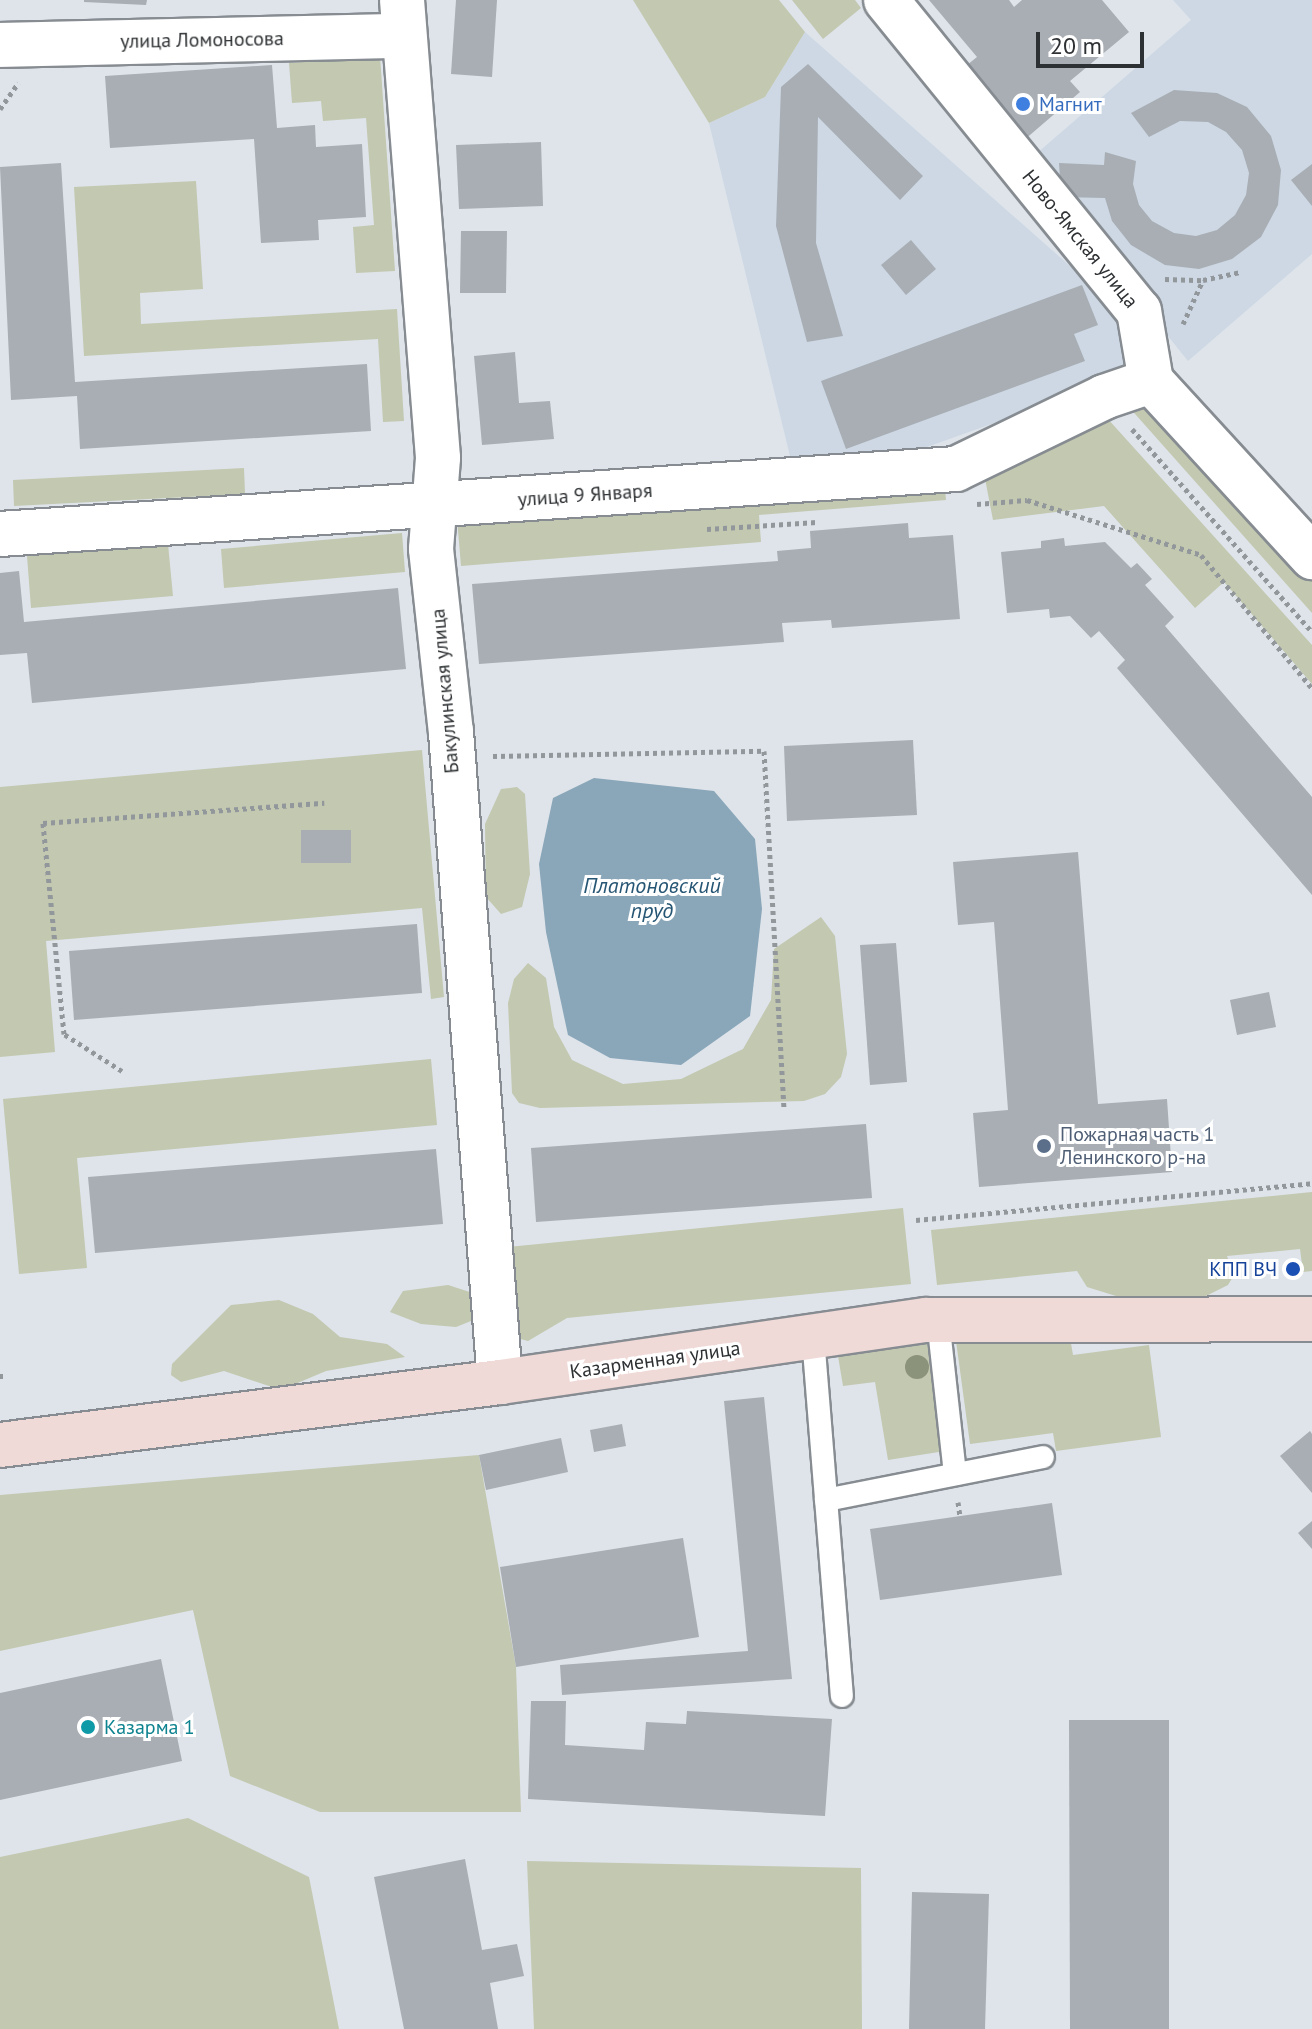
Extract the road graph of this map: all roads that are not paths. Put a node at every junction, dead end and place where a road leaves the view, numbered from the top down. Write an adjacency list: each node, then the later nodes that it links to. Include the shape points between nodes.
1 (886, 0): 4 (street, Ново-Ямская улица, via 1139,311)
2 (402, 18): 3 (street, улица Ломоносова); 5 (street, Бакулинская улица, via 438,458)
3 (0, 45)
4 (1151, 381): 5 (street, улица 9 Января, via 1104,397 956,469); 7 (street)
5 (434, 506): 6 (street, улица 9 Января); 11 (street, Бакулинская улица, via 431,549)
6 (0, 534)
7 (1312, 557)
8 (1312, 1319): 9 (street, Казарменная улица)
9 (938, 1320): 10 (street, Казарменная улица); 14 (lane)
10 (813, 1337): 11 (street, Казарменная улица); 15 (lane)
11 (500, 1382): 12 (street, Казарменная улица)
12 (0, 1445)
13 (1043, 1457): 14 (lane)
14 (955, 1474): 15 (lane)
15 (826, 1500): 16 (lane)
16 (842, 1696)

